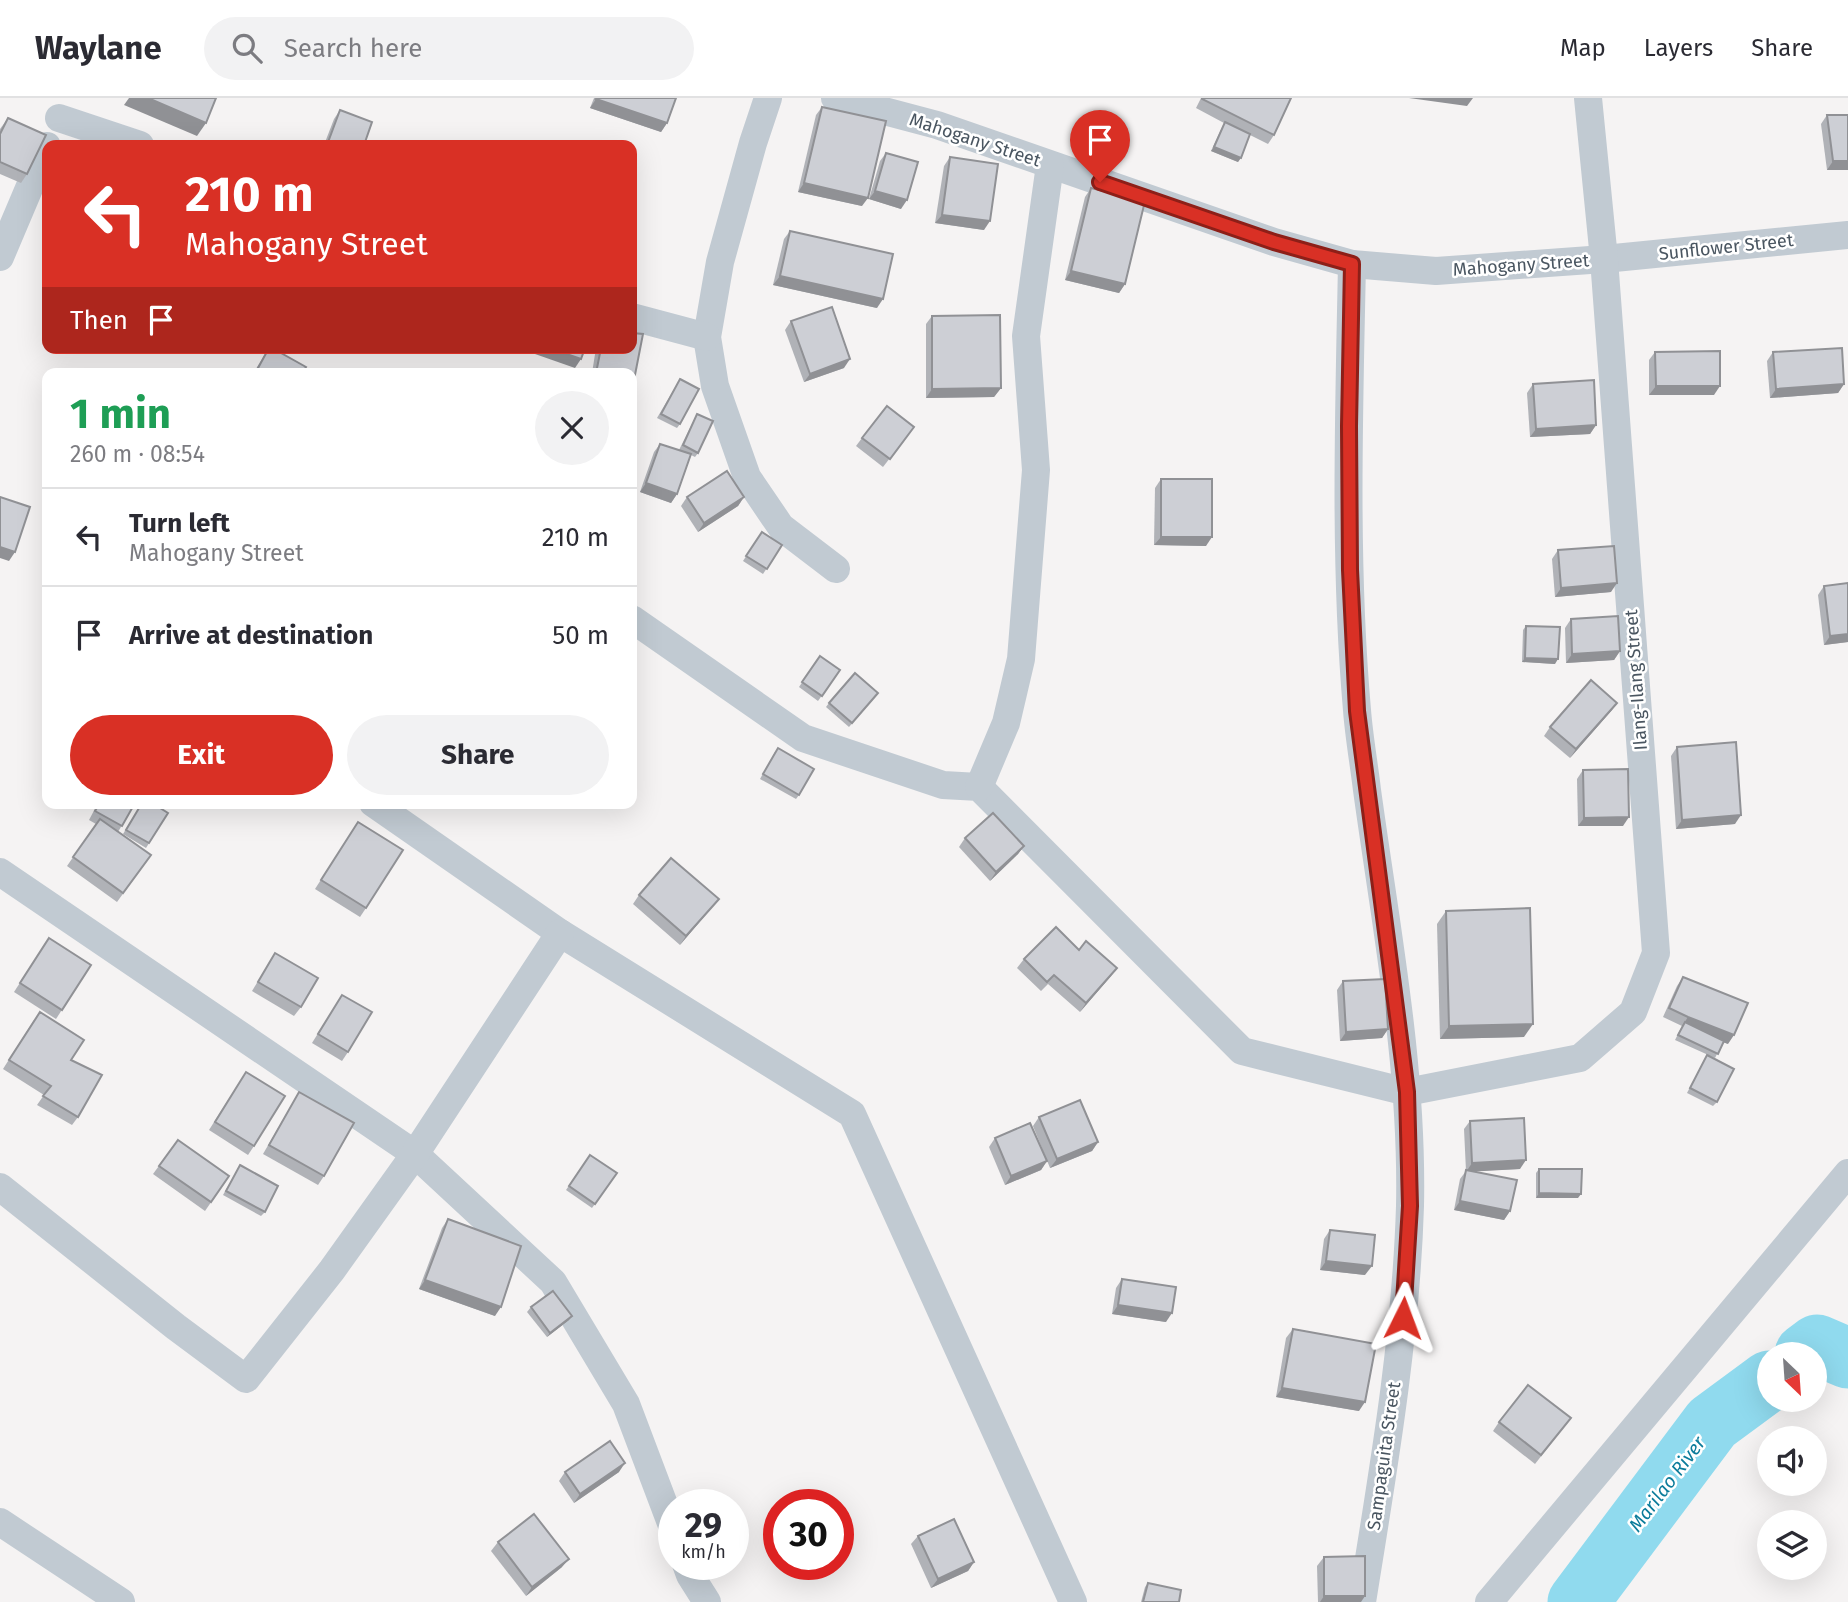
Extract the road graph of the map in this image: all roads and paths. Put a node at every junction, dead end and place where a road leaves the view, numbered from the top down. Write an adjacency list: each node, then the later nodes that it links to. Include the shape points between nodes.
1 (768, 98): 14 (street, via 720,262)
2 (835, 98): 8 (street, Mahogany Street, via 937,125)
3 (1588, 98): 11 (street, Ilang-Ilang Street)
4 (63, 108): 5 (street); 6 (street)
5 (50, 140)
6 (130, 140)
7 (42, 160): 10 (street)
8 (1050, 165): 12 (street, Mahogany Street); 17 (street, via 1026,336 1036,470 1021,659 1006,723)
9 (1848, 235): 11 (street, Sunflower Street)
10 (0, 257)
11 (1604, 259): 12 (street, Mahogany Street, via 1436,271); 21 (street, Ilang-Ilang Street, via 1656,953 1633,1012 1580,1058)
12 (1352, 264): 21 (street, Sampaguita Street, via 1350,570 1357,711)
13 (637, 318): 14 (street)
14 (707, 337): 15 (street, via 715,386 747,477 781,527)
15 (836, 569)
16 (637, 621): 17 (street, via 803,737 943,785)
17 (979, 787): 21 (street, via 1242,1051)
18 (382, 809): 20 (street)
19 (0, 872): 22 (street)
20 (560, 933): 22 (street); 30 (street, via 852,1114)
21 (1407, 1092): 31 (street, Sampaguita Street, via 1410,1206 1403,1318)
22 (415, 1154): 24 (street, via 246,1379); 25 (street, via 553,1282 626,1404)
23 (1848, 1173): 32 (street)
24 (0, 1187)
25 (658, 1489)
26 (0, 1522): 28 (street)
27 (693, 1580): 29 (street)
28 (121, 1602)
29 (707, 1602)
30 (1073, 1602)
31 (1362, 1602)
32 (1489, 1602)

